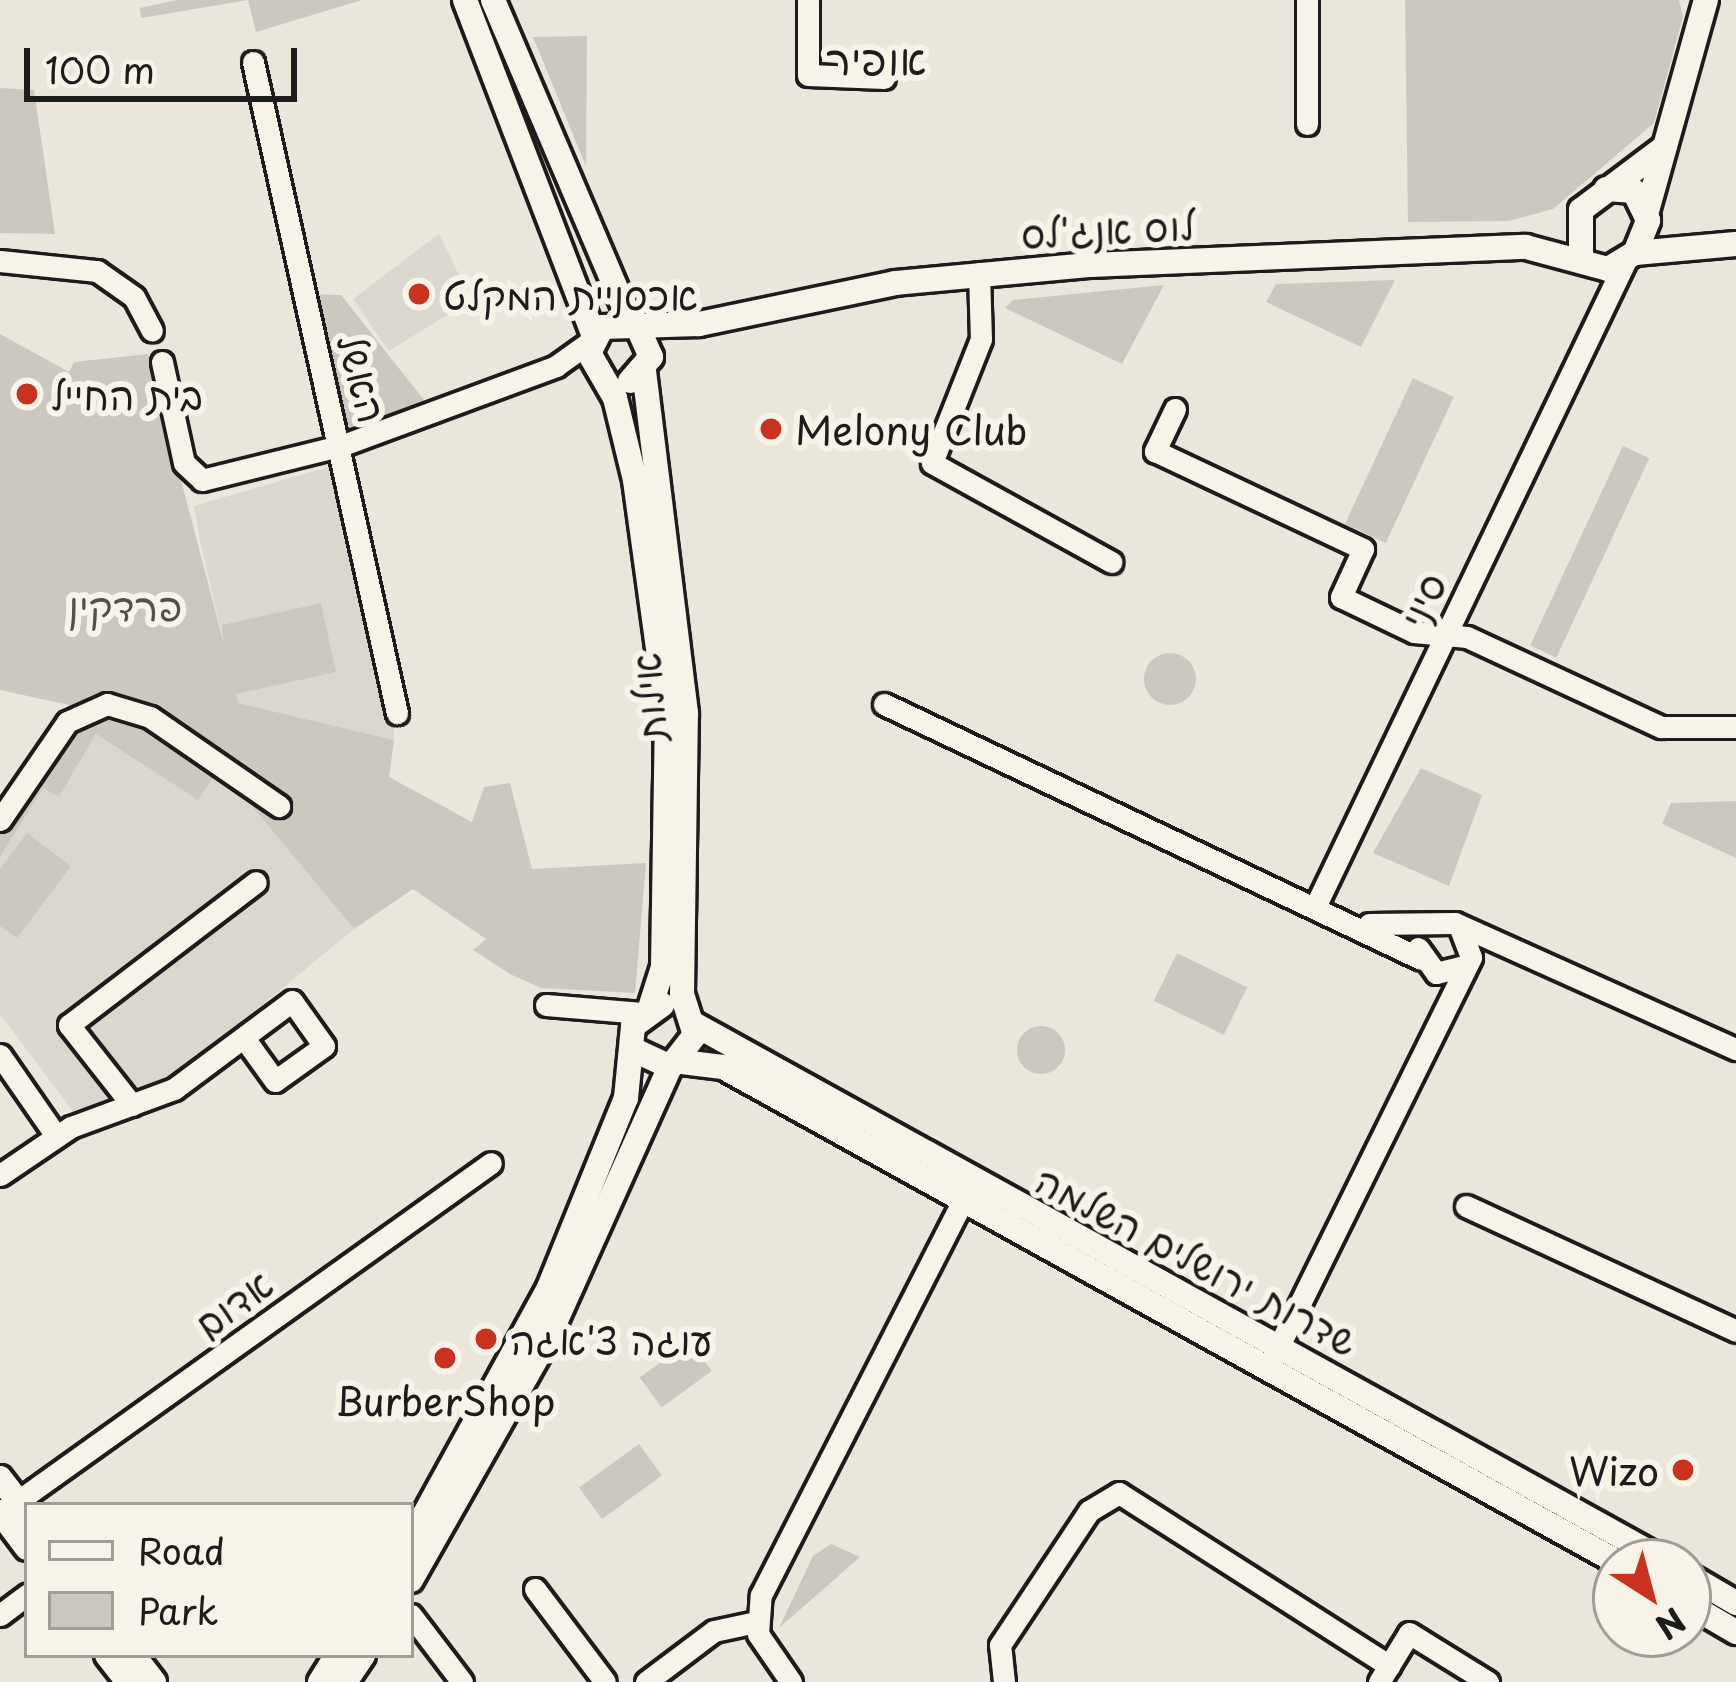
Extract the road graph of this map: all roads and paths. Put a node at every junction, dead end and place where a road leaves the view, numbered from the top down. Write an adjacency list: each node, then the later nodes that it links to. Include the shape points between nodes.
1 (465, 0): 24 (street)
2 (493, 0): 20 (street)
3 (808, 0): 7 (street, via 808,75)
4 (1307, 0): 8 (street)
5 (1706, 0): 9 (street)
6 (253, 62): 30 (street, האשל)
7 (884, 78)
8 (1306, 124)
9 (1668, 142): 10 (street); 11 (street)
10 (1606, 189): 11 (street, via 1634,191); 12 (street)
11 (1648, 215): 14 (street); 16 (street)
12 (1577, 218): 15 (street, לוס אנג'לס); 18 (street)
13 (1736, 244): 14 (street)
14 (1696, 245): 16 (street)
15 (1526, 247): 18 (street, לוס אנג'לס); 19 (street, לוס אנג'לס)
16 (1630, 258): 18 (street); 22 (street, סיני)
17 (0, 261): 23 (street, via 97,271 134,297)
18 (1584, 262): 22 (street)
19 (979, 273): 21 (street, לוס אנג'לס); 31 (street, via 980,339 932,463)
20 (634, 324): 21 (street, לוס אנג'לס); 24 (street, לוס אנג'לס); 26 (street, אילות)
21 (699, 324): 26 (street, לוס אנג'לס)
22 (1593, 324): 32 (street, סיני)
23 (152, 332)
24 (593, 339): 27 (street); 28 (street, אילות)
25 (162, 362): 30 (street, via 197,479)
26 (647, 368): 28 (street); 48 (street, אילות, via 686,712)
27 (542, 372): 28 (street); 30 (street)
28 (602, 377): 47 (street, אילות, via 643,517 669,734 662,968)
29 (1174, 409): 32 (street, via 1155,451 1363,550 1341,597)
30 (344, 445): 34 (street, האשל)
31 (1112, 562)
32 (1445, 636): 35 (street, via 1666,728); 39 (street, סיני)
33 (884, 704): 39 (street)
34 (397, 713)
35 (1736, 727)
36 (279, 806): 37 (street, via 151,718 106,704 67,722)
37 (0, 820)
38 (256, 882): 55 (street, via 70,1025)
39 (1315, 908): 40 (street)
40 (1344, 921): 41 (street); 44 (street)
41 (1448, 924): 42 (street); 43 (street); 44 (street, via 1420,939)
42 (1512, 947): 43 (street); 52 (street)
43 (1468, 962): 44 (street); 50 (street)
44 (1424, 964): 50 (street)
45 (546, 1005): 46 (street)
46 (589, 1008): 47 (street); 51 (street)
47 (646, 1010): 48 (street, שדרות ירושלים השלמה); 51 (street, אילות)
48 (690, 1021): 54 (street, אילות); 59 (street, שדרות ירושלים השלמה)
49 (244, 1038): 55 (street)
50 (1430, 1039): 62 (street)
51 (633, 1047): 54 (street, שדרות ירושלים השלמה); 66 (street, via 566,1252)
52 (1736, 1049)
53 (0, 1055): 56 (street)
54 (676, 1065): 59 (street, שדרות ירושלים השלמה, via 723,1067); 70 (street, via 549,1336)
55 (132, 1105): 56 (street)
56 (56, 1136): 58 (street)
57 (491, 1163): 64 (street, אדום)
58 (0, 1175)
59 (969, 1189): 62 (street, שדרות ירושלים השלמה); 73 (street)
60 (1466, 1206): 61 (street)
61 (1736, 1331)
62 (1275, 1355): 68 (street, שדרות ירושלים השלמה); 69 (street, שדרות ירושלים השלמה)
63 (0, 1478): 65 (street)
64 (25, 1502)
65 (15, 1509): 67 (street)
66 (414, 1534)
67 (24, 1538)
68 (1622, 1538)
69 (1592, 1547)
70 (414, 1575)
71 (535, 1589): 80 (street)
72 (414, 1620): 79 (street)
73 (756, 1622): 81 (street, via 714,1631); 82 (street)
74 (109, 1658): 77 (street)
75 (135, 1658): 78 (street)
76 (1384, 1674): 83 (street, via 1113,1493 1089,1511 1000,1645); 84 (street, via 1409,1633)
77 (128, 1682)
78 (154, 1682)
79 (462, 1682)
80 (605, 1682)
81 (646, 1682)
82 (791, 1682)
83 (1004, 1682)
84 (1488, 1682)

